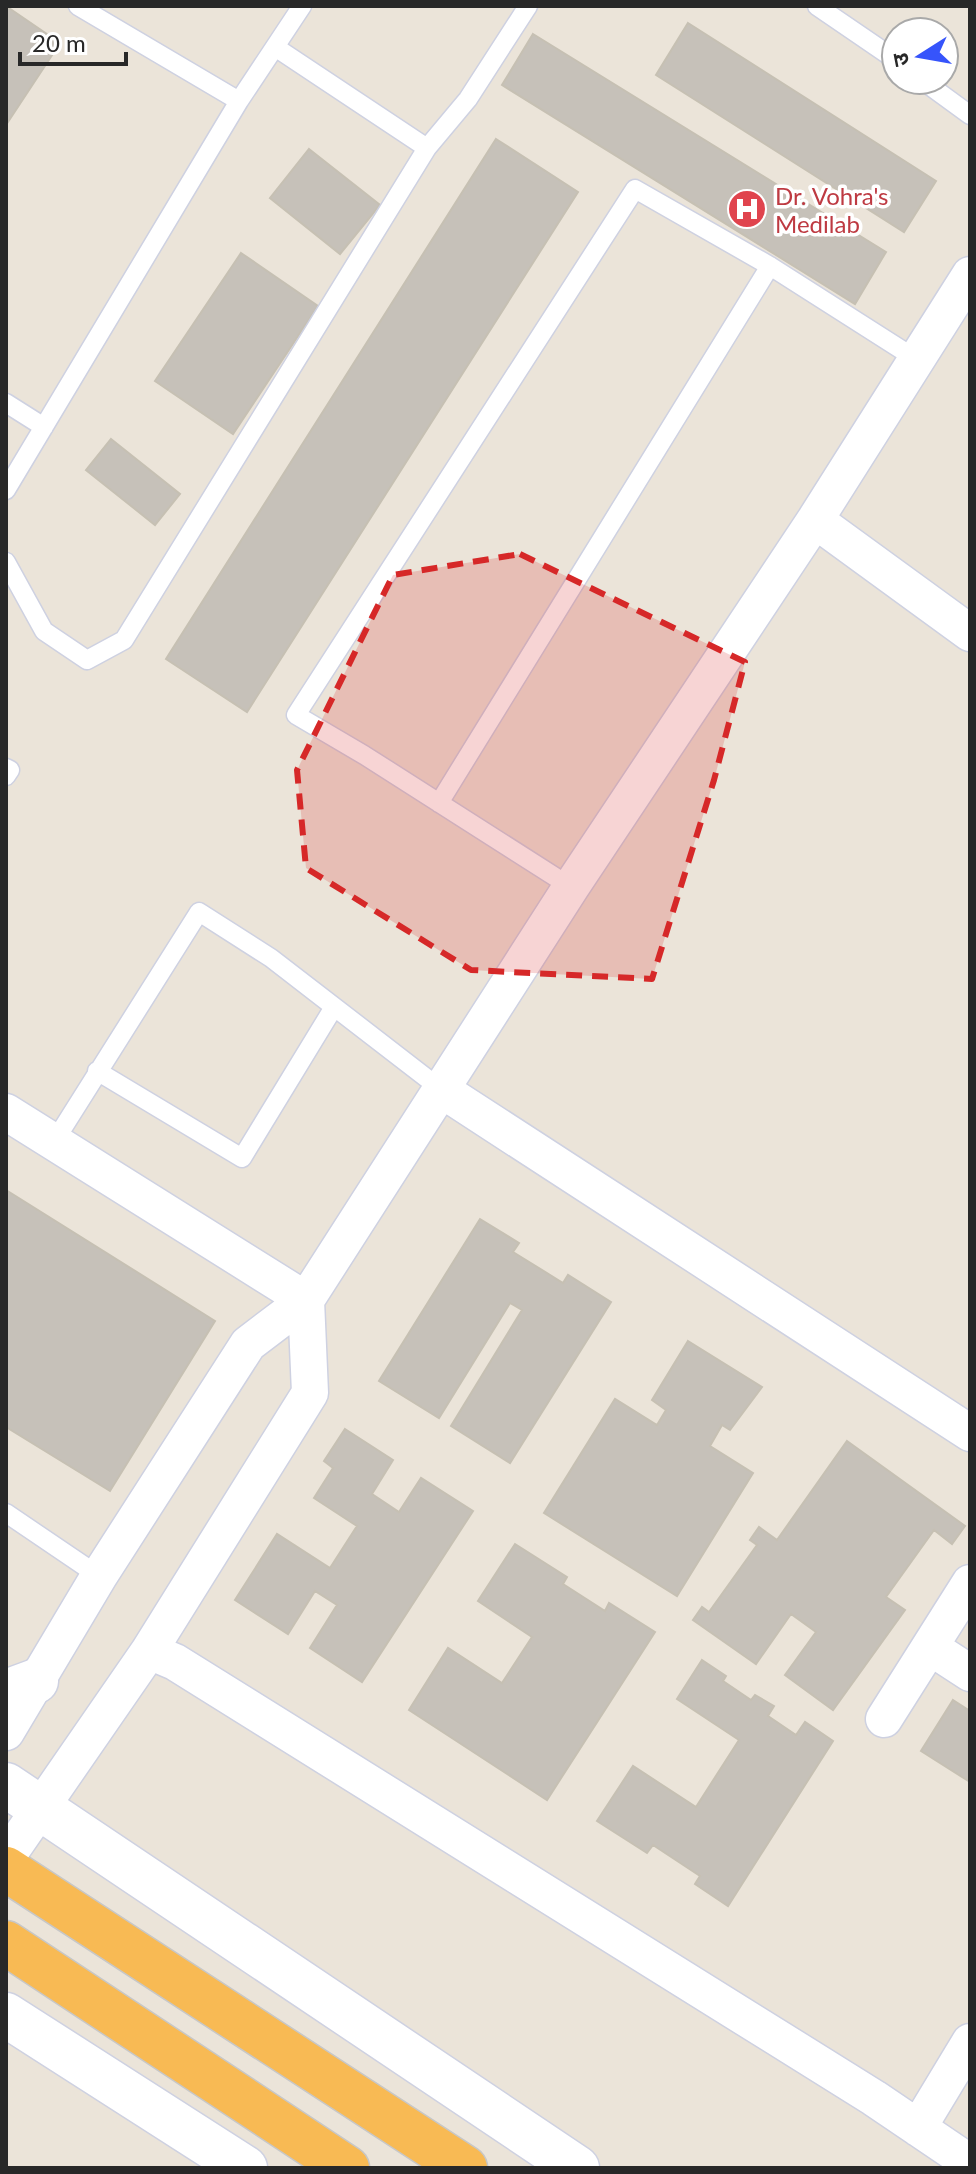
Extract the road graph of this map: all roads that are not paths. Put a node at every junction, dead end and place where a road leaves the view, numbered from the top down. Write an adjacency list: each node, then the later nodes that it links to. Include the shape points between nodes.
1 (78, 6): 8 (lane)
2 (302, 6): 5 (lane)
3 (528, 6): 10 (lane, via 468,99)
4 (817, 6): 6 (lane)
5 (275, 47): 8 (lane); 10 (lane)
6 (880, 49)
7 (944, 96): 9 (lane)
8 (239, 101): 15 (lane)
9 (970, 115)
10 (427, 148): 18 (lane, via 124,640 87,660 44,631)
11 (770, 266): 13 (lane); 22 (lane); 22 (lane, via 635,189 296,715)
12 (967, 287): 13 (street)
13 (916, 359): 17 (street)
14 (6, 403): 15 (lane)
15 (44, 427): 16 (lane)
16 (6, 490)
17 (815, 520): 19 (street); 23 (street)
18 (6, 562)
19 (970, 633)
20 (6, 768): 21 (lane)
21 (6, 776)
22 (439, 803): 23 (lane)
23 (571, 887): 26 (street)
24 (334, 1007): 25 (lane, via 242,1158); 25 (lane, via 199,912); 26 (lane)
25 (97, 1071): 28 (lane)
26 (442, 1090): 29 (street); 30 (street)
27 (6, 1112): 28 (street)
28 (54, 1142): 29 (street)
29 (306, 1300): 32 (street, via 248,1344); 35 (street, via 310,1393)
30 (970, 1433)
31 (6, 1513): 32 (lane)
32 (99, 1576): 37 (street)
33 (970, 1583): 34 (street)
34 (930, 1647): 36 (street); 38 (street)
35 (149, 1651): 40 (street); 46 (street, via 175,1662)
36 (970, 1673)
37 (21, 1687): 39 (street)
38 (884, 1719)
39 (6, 1732)
40 (23, 1797): 41 (street); 51 (street)
41 (6, 1858)
42 (6, 1869): 50 (highway)
43 (6, 1943): 49 (highway)
44 (6, 2015): 48 (street)
45 (970, 2042): 46 (street)
46 (918, 2128): 47 (street)
47 (970, 2163)
48 (245, 2168)
49 (347, 2168)
50 (465, 2168)
51 (577, 2168)

